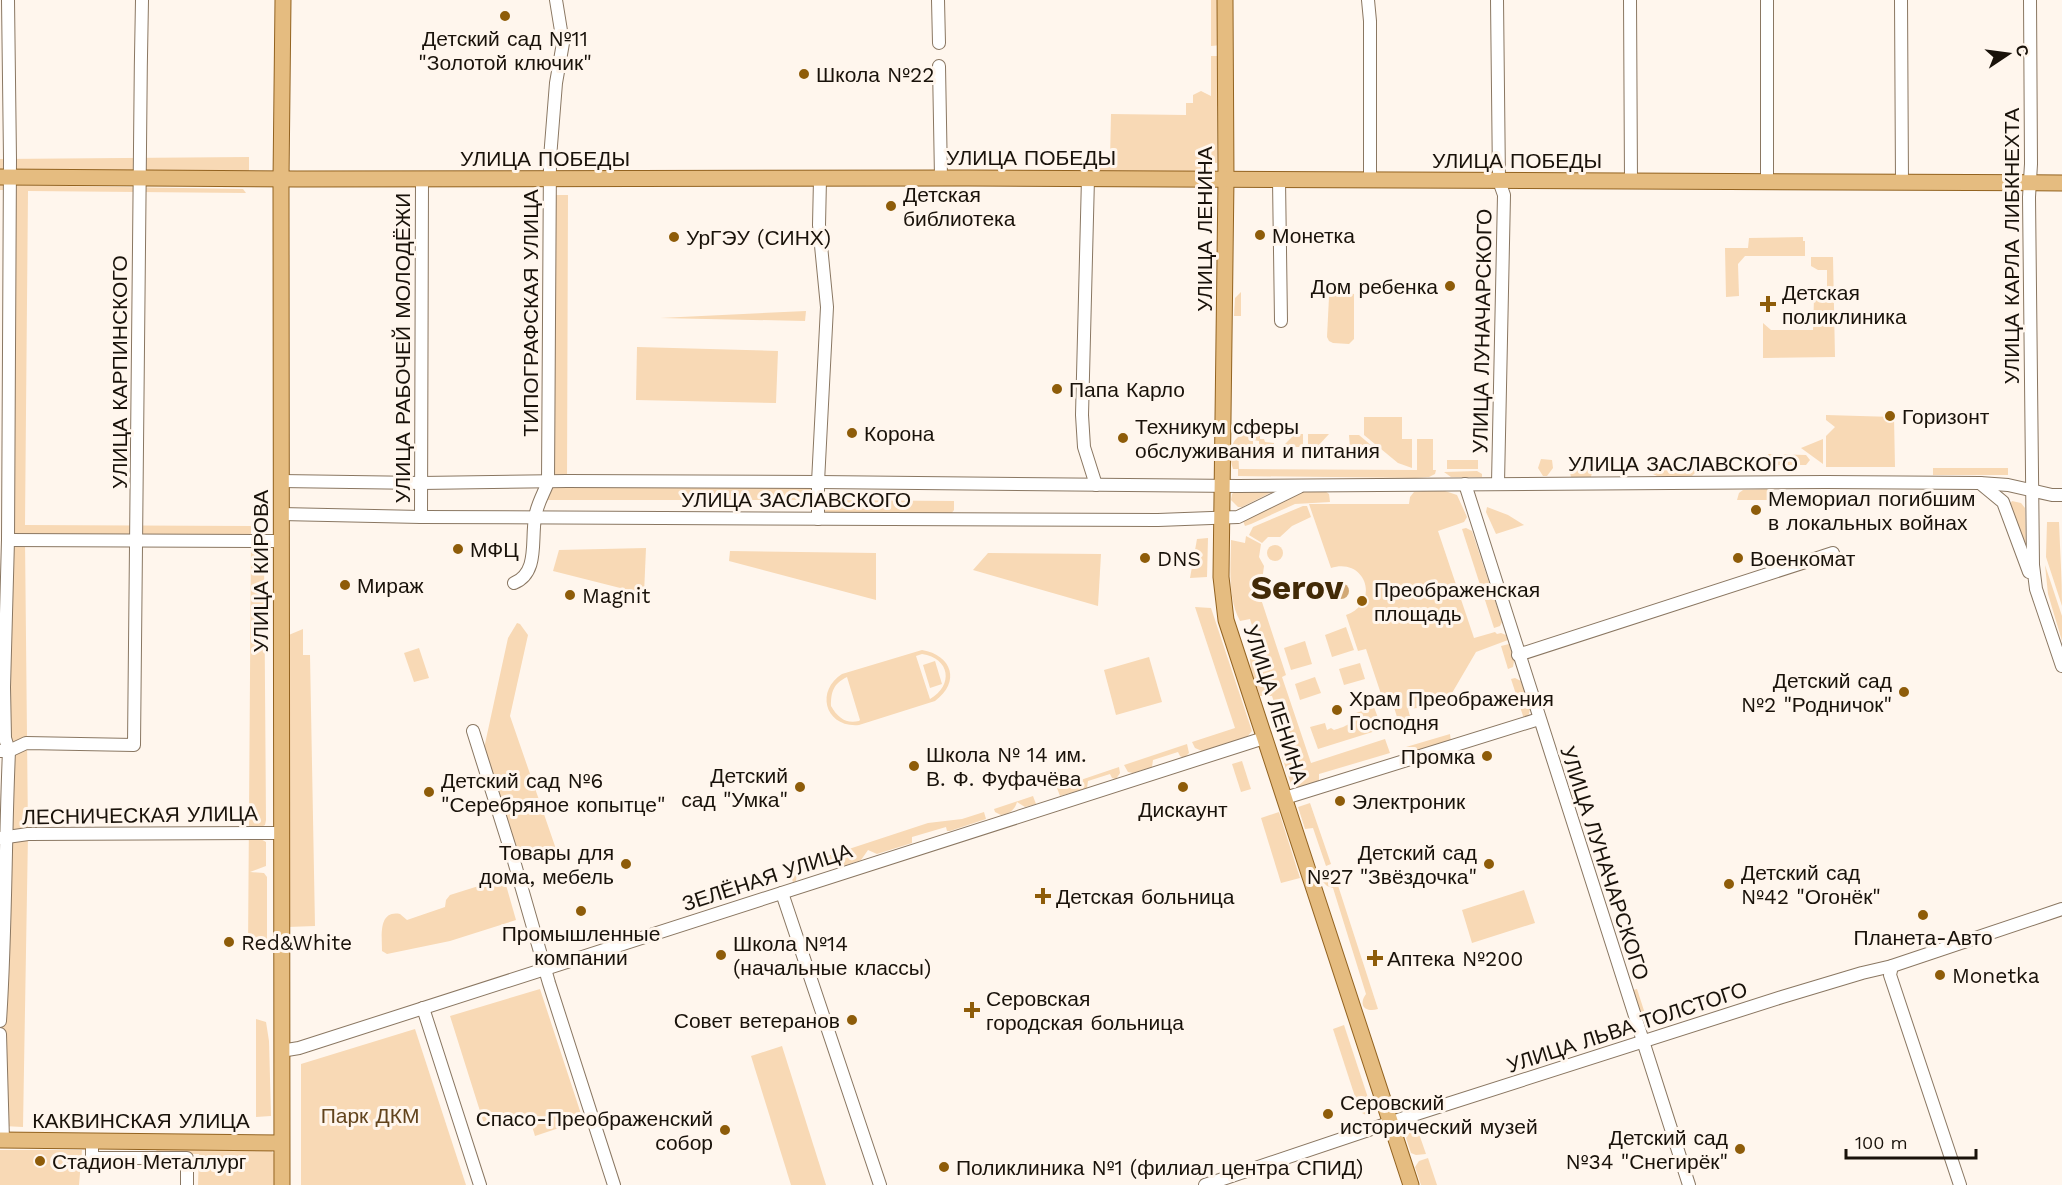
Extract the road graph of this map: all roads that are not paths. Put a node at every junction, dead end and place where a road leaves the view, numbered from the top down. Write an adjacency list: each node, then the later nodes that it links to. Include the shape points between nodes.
1 (8, 0): 15 (street)
2 (141, 0): 18 (street, УЛИЦА КАРПИНСКОГО)
3 (283, 0): 19 (main road, УЛИЦА КИРОВА)
4 (556, 0): 21 (street, ТИПОГРАФСКАЯ УЛИЦА, via 563,43 556,83)
5 (938, 0): 13 (street)
6 (1226, 0): 23 (main road, УЛИЦА ЛЕНИНА)
7 (1368, 0): 25 (street)
8 (1497, 0): 26 (street, УЛИЦА ЛУНАЧАРСКОГО)
9 (1630, 0): 27 (street)
10 (1767, 0): 28 (street)
11 (1901, 0): 29 (street)
12 (2030, 0): 30 (street, УЛИЦА КАРЛА ЛИБКНЕХТА)
13 (939, 43)
14 (939, 66): 16 (street)
15 (5, 178): 18 (main road, УЛИЦА ПОБЕДЫ); 50 (street)
16 (941, 178): 17 (main road, УЛИЦА ПОБЕДЫ); 22 (main road, УЛИЦА ПОБЕДЫ)
17 (1088, 178): 23 (main road, УЛИЦА ПОБЕДЫ); 40 (street, via 1082,415 1084,447)
18 (139, 179): 19 (main road, УЛИЦА ПОБЕДЫ); 51 (street, УЛИЦА КАРПИНСКОГО)
19 (281, 179): 20 (main road, УЛИЦА ПОБЕДЫ); 33 (main road, УЛИЦА КИРОВА)
20 (422, 179): 21 (main road, УЛИЦА ПОБЕДЫ); 36 (street, УЛИЦА РАБОЧЕЙ МОЛОДЁЖИ)
21 (550, 179): 22 (main road, УЛИЦА ПОБЕДЫ); 34 (street, ТИПОГРАФСКАЯ УЛИЦА)
22 (820, 179): 35 (street, via 819,225 827,307)
23 (1226, 179): 24 (main road, УЛИЦА ПОБЕДЫ); 42 (main road, УЛИЦА ЛЕНИНА)
24 (1279, 180): 25 (main road, УЛИЦА ПОБЕДЫ); 32 (street)
25 (1370, 180): 26 (main road, УЛИЦА ПОБЕДЫ)
26 (1499, 181): 27 (main road, УЛИЦА ПОБЕДЫ); 37 (street, УЛИЦА ЛУНАЧАРСКОГО, via 1504,195)
27 (1631, 181): 28 (main road, УЛИЦА ПОБЕДЫ)
28 (1767, 182): 29 (main road, УЛИЦА ПОБЕДЫ)
29 (1902, 183): 30 (main road, УЛИЦА ПОБЕДЫ)
30 (2029, 183): 31 (main road, УЛИЦА ПОБЕДЫ); 43 (street, УЛИЦА КАРЛА ЛИБКНЕХТА)
31 (2062, 183)
32 (1281, 321)
33 (281, 481): 36 (street, УЛИЦА ЗАСЛАВСКОГО); 45 (main road, УЛИЦА КИРОВА)
34 (548, 482): 35 (street, УЛИЦА ЗАСЛАВСКОГО); 36 (street, УЛИЦА ЗАСЛАВСКОГО); 47 (street, ТИПОГРАФСКАЯ УЛИЦА)
35 (818, 482): 40 (street, УЛИЦА ЗАСЛАВСКОГО); 49 (street)
36 (422, 483): 46 (street, УЛИЦА РАБОЧЕЙ МОЛОДЁЖИ)
37 (1498, 483): 38 (street, УЛИЦА ЗАСЛАВСКОГО); 39 (street, УЛИЦА ЗАСЛАВСКОГО)
38 (1980, 483): 43 (street, УЛИЦА ЗАСЛАВСКОГО); 55 (street, via 2003,502)
39 (1465, 484): 41 (street, УЛИЦА ЗАСЛАВСКОГО); 56 (street, УЛИЦА ЛУНАЧАРСКОГО)
40 (1095, 485): 42 (street, УЛИЦА ЗАСЛАВСКОГО)
41 (1303, 485): 42 (street, УЛИЦА ЗАСЛАВСКОГО); 48 (street, УЛИЦА ЗАСЛАВСКОГО, via 1238,517)
42 (1223, 486): 48 (main road, УЛИЦА ЛЕНИНА)
43 (2031, 491): 44 (street, УЛИЦА ЗАСЛАВСКОГО); 55 (street, УЛИЦА КАРЛА ЛИБКНЕХТА)
44 (2062, 495)
45 (281, 514): 46 (street, УЛИЦА ЗАСЛАВСКОГО); 52 (main road, УЛИЦА КИРОВА)
46 (421, 517): 47 (street, УЛИЦА ЗАСЛАВСКОГО)
47 (535, 517): 49 (street, УЛИЦА ЗАСЛАВСКОГО); 54 (street, via 530,569 523,580)
48 (1222, 518): 49 (street, УЛИЦА ЗАСЛАВСКОГО); 60 (main road, УЛИЦА ЛЕНИНА, via 1221,577 1226,620)
49 (818, 519)
50 (5, 532): 51 (street); 61 (street)
51 (138, 541): 52 (street); 61 (street, УЛИЦА КАРПИНСКОГО, via 134,745 26,743)
52 (281, 541): 63 (main road, УЛИЦА КИРОВА)
53 (1833, 553): 56 (street)
54 (514, 584)
55 (2036, 589): 57 (street)
56 (1518, 655): 58 (street, УЛИЦА ЛУНАЧАРСКОГО)
57 (2062, 666)
58 (1539, 719): 62 (street); 72 (street, УЛИЦА ЛУНАЧАРСКОГО)
59 (473, 731): 68 (street)
60 (1264, 738): 62 (main road, УЛИЦА ЛЕНИНА); 65 (street, ЗЕЛЁНАЯ УЛИЦА)
61 (5, 751): 64 (street)
62 (1285, 798): 74 (main road, УЛИЦА ЛЕНИНА)
63 (281, 833): 64 (street, ЛЕСНИЧЕСКАЯ УЛИЦА, via 28,834); 73 (main road, УЛИЦА КИРОВА)
64 (3, 838): 70 (street)
65 (782, 893): 68 (street, ЗЕЛЁНАЯ УЛИЦА); 82 (street)
66 (2062, 909): 67 (street, УЛИЦА ЛЬВА ТОЛСТОГО)
67 (1892, 966): 72 (street, УЛИЦА ЛЬВА ТОЛСТОГО); 86 (street, via 1890,975)
68 (545, 969): 69 (street, ЗЕЛЁНАЯ УЛИЦА); 81 (street)
69 (423, 1008): 73 (street, ЗЕЛЁНАЯ УЛИЦА); 80 (street)
70 (0, 1021)
71 (0, 1034): 75 (street)
72 (1642, 1043): 74 (street, УЛИЦА ЛЬВА ТОЛСТОГО); 85 (street, УЛИЦА ЛУНАЧАРСКОГО)
73 (281, 1051): 77 (main road, УЛИЦА КИРОВА)
74 (1391, 1123): 83 (street, УЛИЦА ЛЬВА ТОЛСТОГО); 84 (main road, УЛИЦА ЛЕНИНА)
75 (1, 1140): 76 (main road, КАКВИНСКАЯ УЛИЦА)
76 (92, 1140): 77 (main road, КАКВИНСКАЯ УЛИЦА); 78 (street, via 92,1158 187,1158)
77 (281, 1143): 79 (main road, УЛИЦА КИРОВА)
78 (187, 1185)
79 (282, 1185)
80 (480, 1185)
81 (614, 1185)
82 (880, 1185)
83 (1205, 1185)
84 (1411, 1185)
85 (1689, 1185)
86 (1960, 1185)

